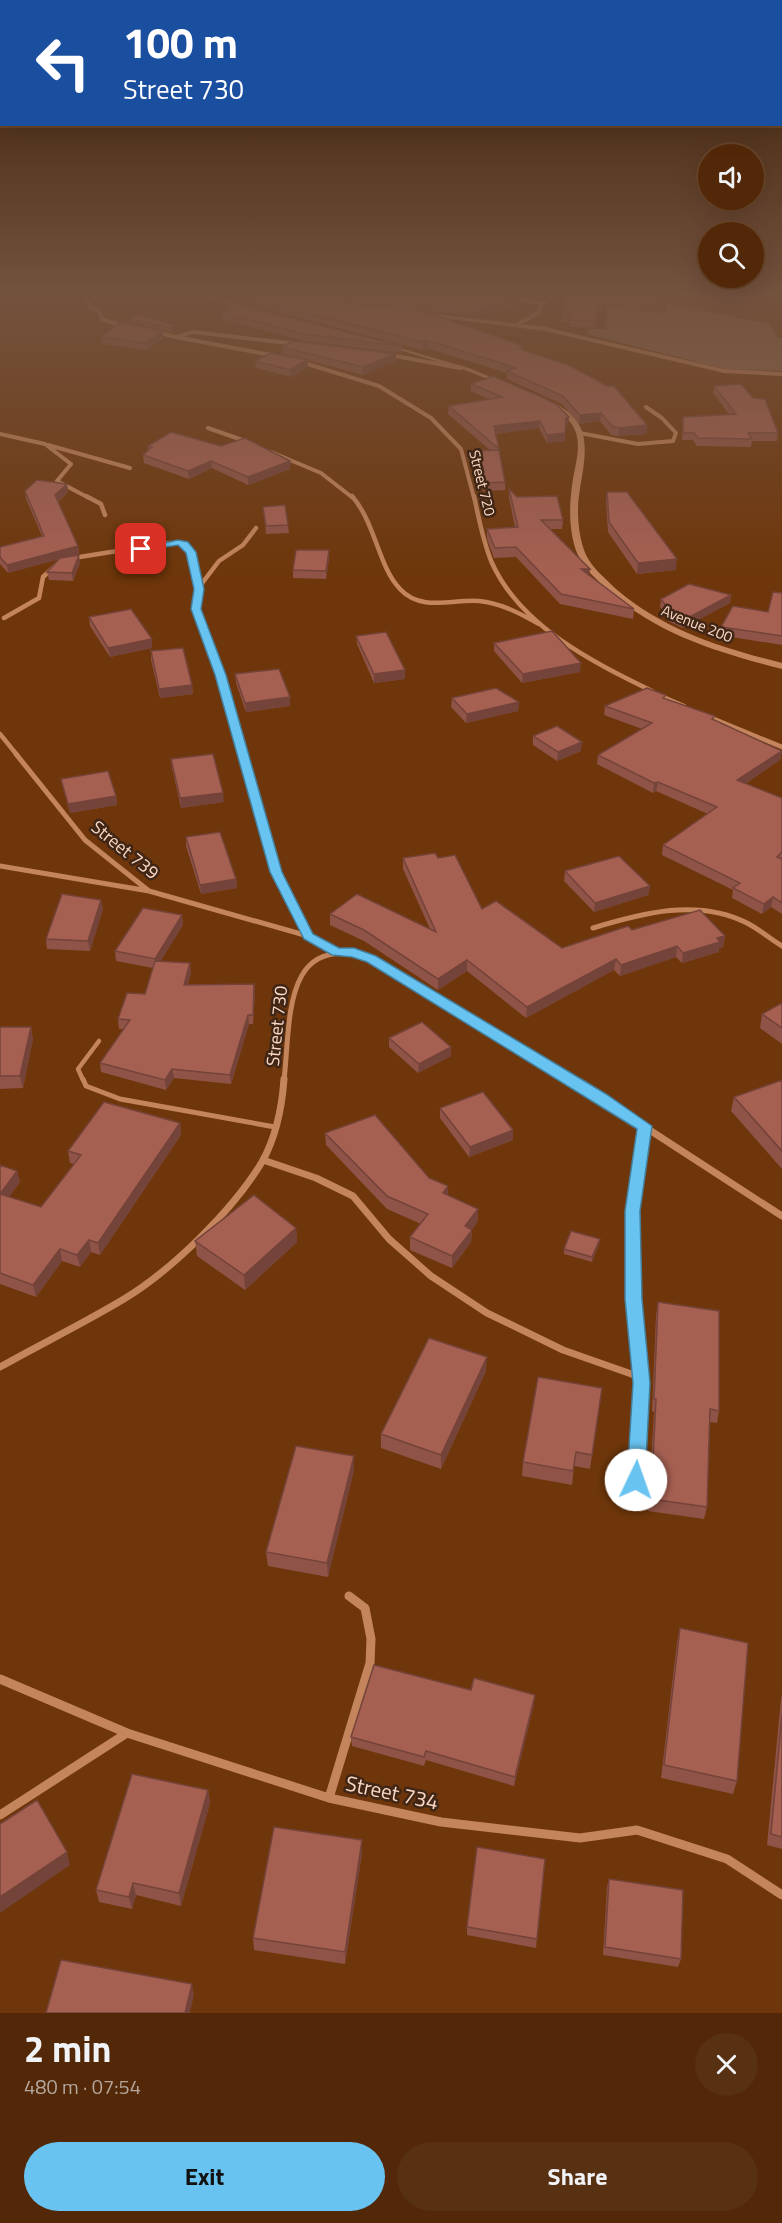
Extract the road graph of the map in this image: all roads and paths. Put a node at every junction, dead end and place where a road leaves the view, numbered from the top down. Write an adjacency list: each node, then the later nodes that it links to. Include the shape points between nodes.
1 (382, 388): 15 (street, Street 720, via 432,416 459,445 466,457 490,560 506,588)
2 (542, 400): 5 (main road, via 562,410)
3 (646, 407): 5 (street, via 676,433 673,441 633,444)
4 (208, 428): 8 (street)
5 (580, 433): 16 (main road, Avenue 200, via 573,503 579,547 588,566 628,606 657,624 708,645)
6 (0, 434): 7 (street)
7 (45, 444): 10 (street); 11 (street, via 71,464 57,482 101,504)
8 (256, 445)
9 (263, 449): 15 (street, via 315,468 350,494 366,514 400,590 409,597 424,602 466,600 496,604)
10 (130, 468)
11 (105, 515)
12 (256, 528): 13 (street, via 243,545 219,561)
13 (199, 589): 14 (street, via 188,547 168,543 59,562 46,570 39,581 39,598); 24 (street, via 196,609 220,675 276,872)
14 (4, 618)
15 (554, 634): 17 (street, Street 720, via 612,672)
16 (782, 666)
17 (692, 709)
18 (702, 714): 20 (street)
19 (0, 734): 22 (street, Street 739, via 85,840)
20 (782, 747)
21 (0, 866): 22 (street)
22 (149, 891): 24 (street, Street 739)
23 (593, 928): 25 (street, via 673,910 705,910 746,923)
24 (308, 936): 26 (street, Street 739)
25 (782, 946)
26 (337, 952): 28 (street, via 354,952 371,959); 29 (street, Street 730, via 320,956 298,975 285,1085)
27 (99, 1041): 29 (lane, via 78,1069 86,1086 120,1099)
28 (645, 1126): 31 (street); 33 (street, via 632,1211)
29 (275, 1127): 30 (street, Street 730)
30 (263, 1160): 32 (street, Street 730, via 239,1196 188,1249 126,1298); 33 (street, via 353,1196 389,1239 431,1276 487,1313 563,1350)
31 (782, 1216)
32 (0, 1367)
33 (640, 1377): 34 (street)
34 (636, 1480)
35 (349, 1596): 38 (street, via 365,1608 372,1639 370,1663)
36 (0, 1679): 37 (street, Street 734)
37 (127, 1733): 38 (street, Street 734); 39 (street)
38 (329, 1798): 40 (street, Street 734, via 441,1822 580,1838 637,1830 727,1859)
39 (0, 1815)
40 (782, 1895)

